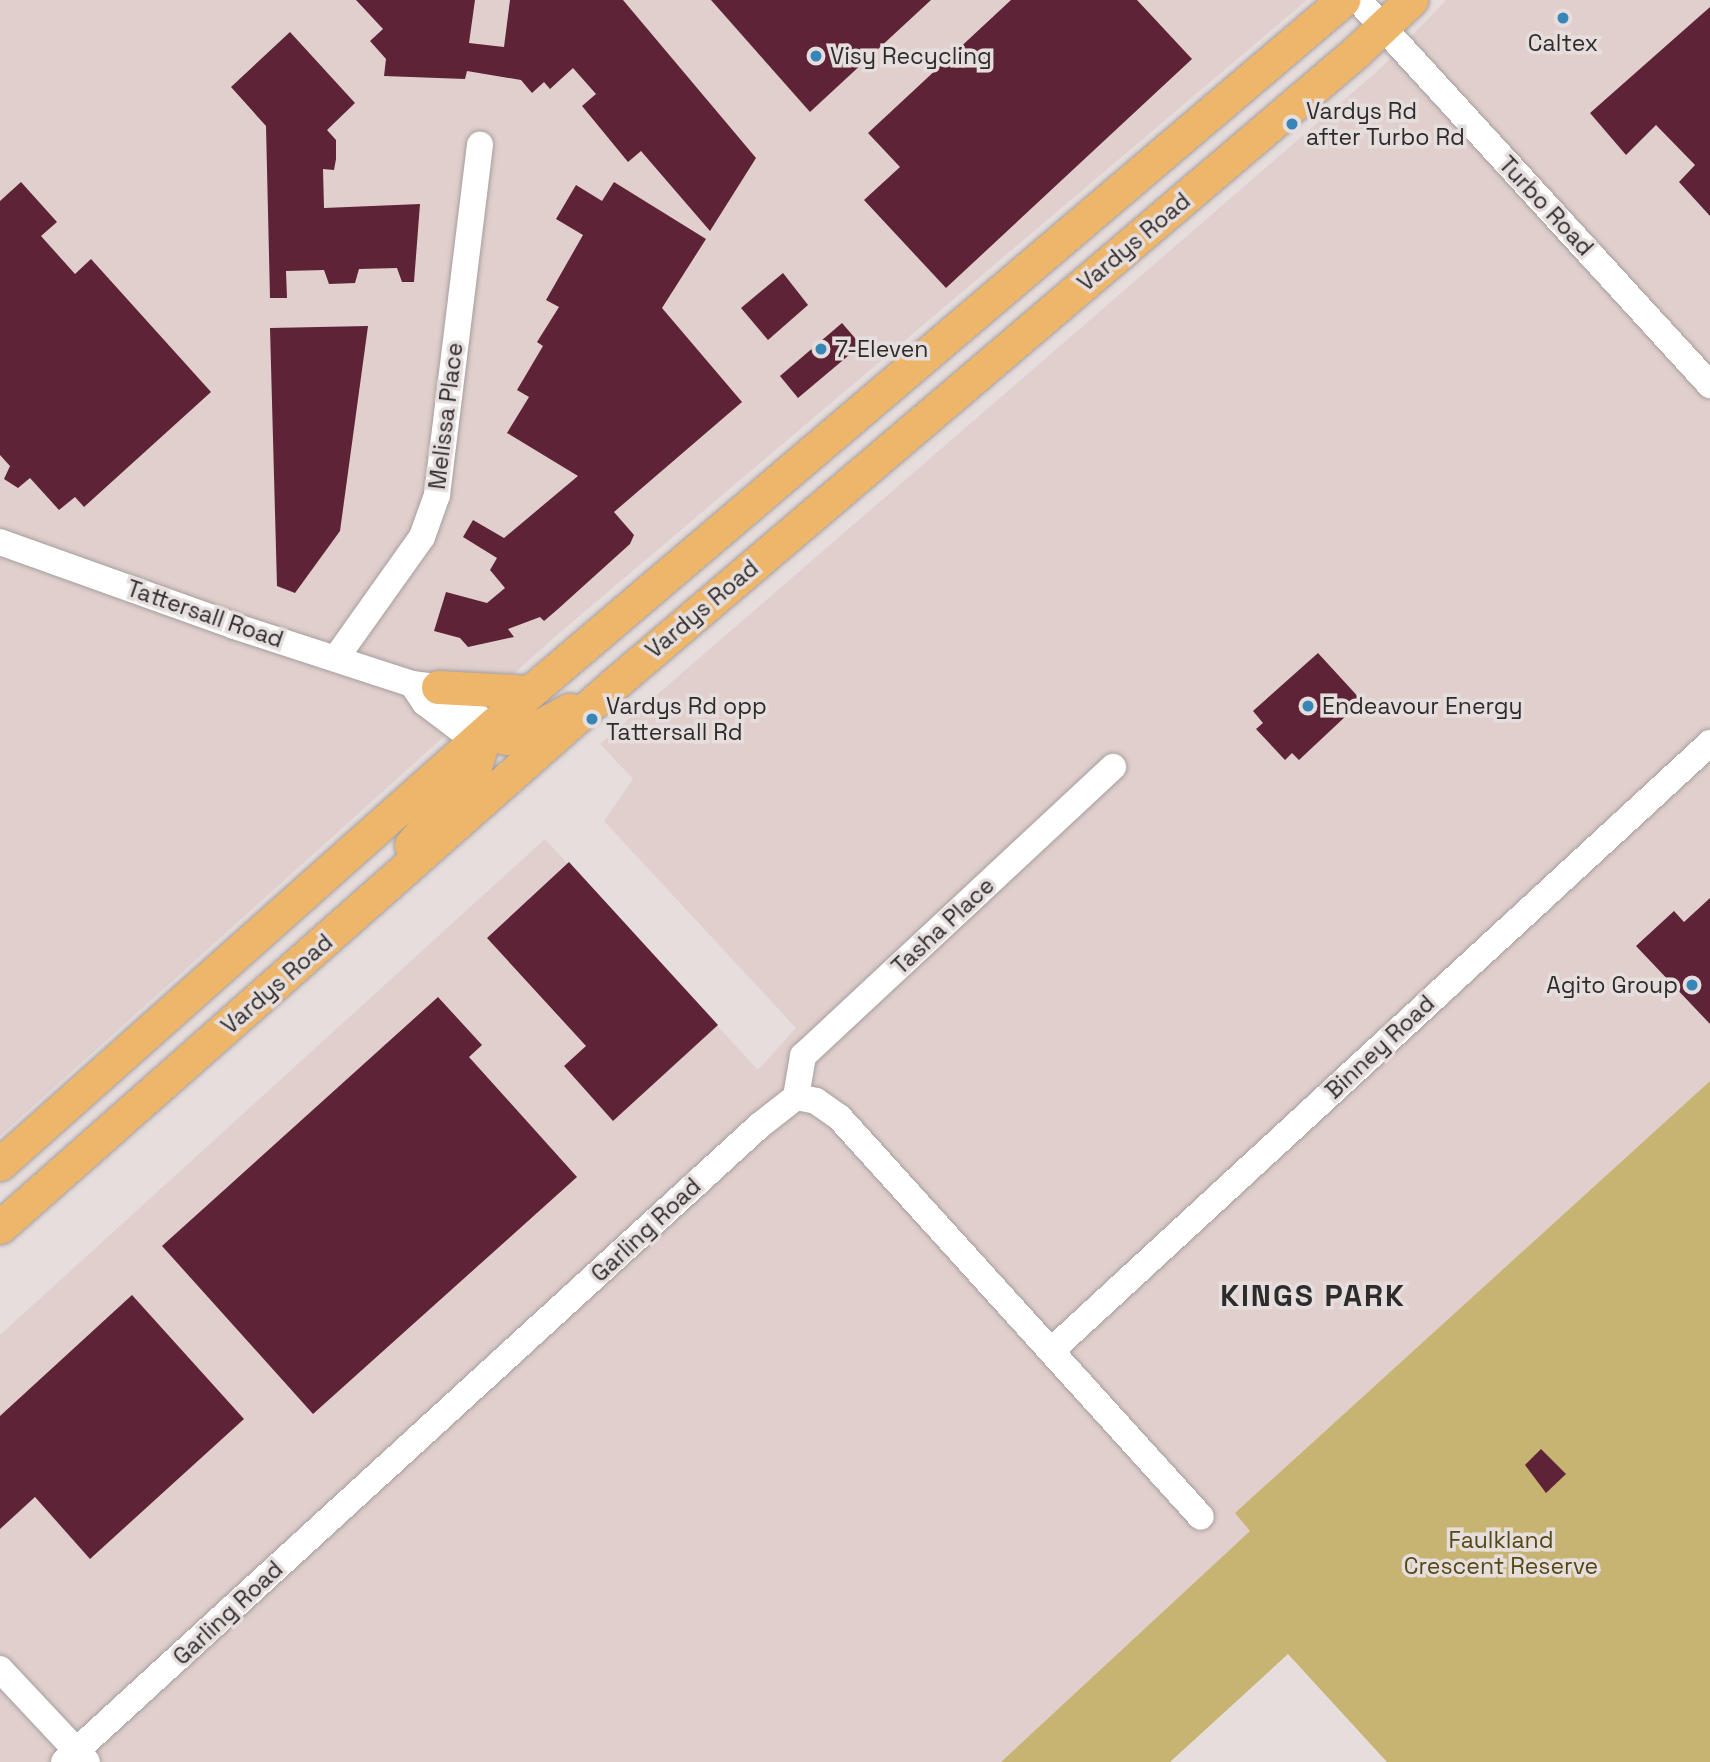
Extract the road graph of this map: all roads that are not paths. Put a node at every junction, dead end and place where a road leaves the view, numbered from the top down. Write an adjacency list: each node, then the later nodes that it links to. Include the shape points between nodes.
1 (1343, 0): 11 (main road, Vardys Road)
2 (1358, 0): 4 (street, Turbo Road)
3 (1411, 0): 4 (main road, Vardys Road)
4 (1384, 27): 6 (street, Turbo Road); 9 (main road, Vardys Road)
5 (480, 145): 8 (street, Melissa Place, via 437,495 422,537)
6 (1710, 385)
7 (0, 542): 8 (street, Tattersall Road)
8 (336, 658): 10 (street, Tattersall Road)
9 (613, 685): 12 (main road, via 528,732 507,738); 15 (main road, Vardys Road)
10 (425, 686): 11 (main road); 12 (street, via 425,703 465,733)
11 (530, 692): 12 (main road, Vardys Road)
12 (483, 734): 15 (main road, via 474,769); 17 (main road, Vardys Road)
13 (1710, 743): 19 (street, Binney Road)
14 (1113, 767): 16 (street, Tasha Place, via 803,1056)
15 (343, 926): 18 (main road, Vardys Road)
16 (796, 1097): 19 (street, via 816,1101 839,1117); 22 (street, Garling Road, via 759,1126)
17 (0, 1164)
18 (0, 1227)
19 (1051, 1351): 20 (street)
20 (1200, 1517)
21 (0, 1669): 22 (street)
22 (77, 1759)

